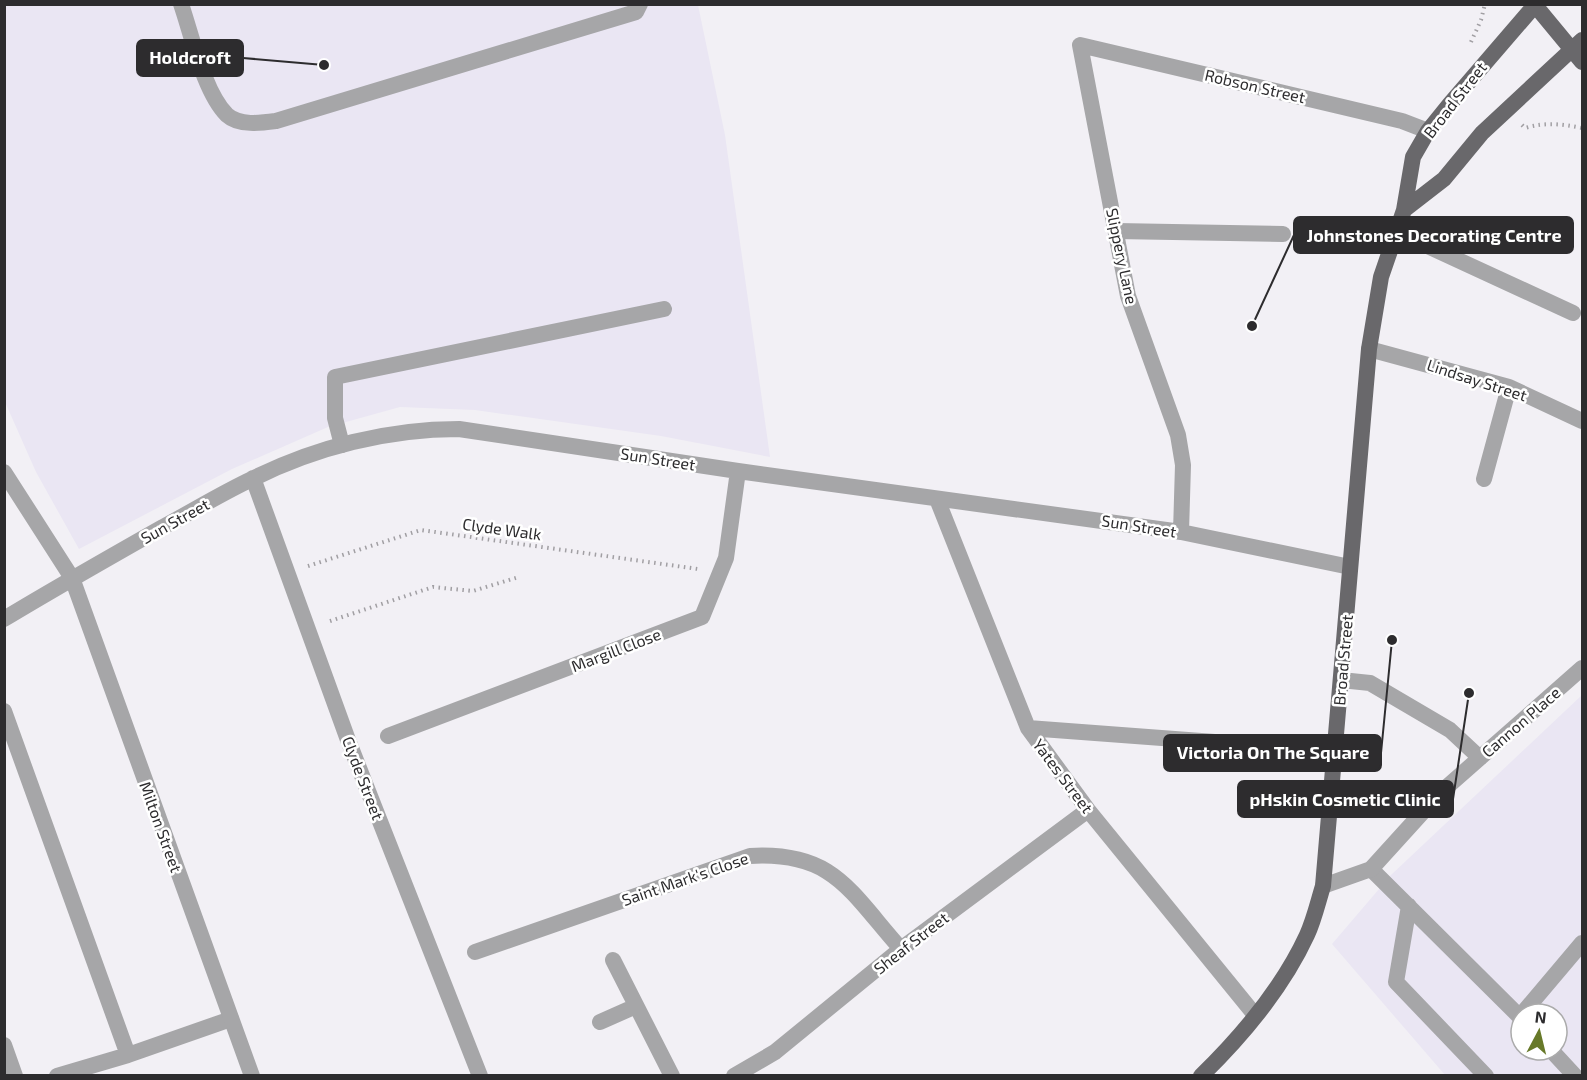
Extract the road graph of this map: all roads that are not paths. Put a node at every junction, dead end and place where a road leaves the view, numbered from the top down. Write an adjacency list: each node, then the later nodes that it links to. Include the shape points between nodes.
1 (181, 4): 2 (street, via 211,92 228,116 253,124 276,121 636,12)
2 (640, 4)
3 (1535, 5): 5 (main road); 6 (main road, Broad Street)
4 (1080, 45): 6 (street, Robson Street, via 1402,121); 8 (street, Slippery Lane)
5 (1579, 51): 7 (main road, Broad Street, via 1482,133 1444,179)
6 (1428, 131): 7 (main road, Broad Street, via 1413,157)
7 (1404, 210): 9 (main road, Broad Street)
8 (1116, 231): 10 (street); 22 (street, Slippery Lane, via 1128,296 1178,435 1183,465)
9 (1395, 231): 12 (street); 13 (main road, Broad Street, via 1381,278)
10 (1283, 234)
11 (664, 309): 16 (street, via 335,377 335,418)
12 (1573, 313)
13 (1369, 349): 14 (street, Lindsay Street); 23 (main road, Broad Street)
14 (1509, 387): 15 (street, Lindsay Street); 20 (street)
15 (1582, 421)
16 (342, 445): 17 (street, Sun Street, via 389,433 459,429); 19 (street, Sun Street)
17 (738, 471): 21 (street, Sun Street); 30 (street, Margill Close, via 726,558 702,617)
18 (4, 472): 24 (street, Milton Street)
19 (252, 478): 24 (street, Sun Street); 53 (street, Clyde Street, via 306,629)
20 (1484, 479)
21 (937, 499): 22 (street, Sun Street); 29 (street, Yates Street)
22 (1181, 532): 23 (street, Sun Street)
23 (1350, 567): 27 (main road, Broad Street)
24 (72, 578): 25 (street, Sun Street); 45 (street, Milton Street)
25 (4, 619)
26 (1582, 668): 32 (street, Cannon Place)
27 (1341, 680): 31 (main road, Broad Street); 32 (street, via 1370,683 1450,730)
28 (4, 711): 48 (street)
29 (1028, 728): 31 (street); 33 (street, Yates Street)
30 (388, 736)
31 (1336, 751): 35 (main road, Broad Street)
32 (1480, 758): 34 (street, Cannon Place, via 1440,793)
33 (1088, 810): 38 (street, Sheaf Street); 44 (street, Yates Street)
34 (1371, 869): 35 (street, Cannon Place); 36 (street)
35 (1323, 886): 44 (main road, Broad Street, via 1308,933 1289,969)
36 (1409, 906): 42 (street); 57 (street, via 1396,982)
37 (1582, 943): 41 (street)
38 (901, 949): 39 (street, Saint Mark's Close, via 834,874 809,861 780,854 750,855); 55 (street, Sheaf Street, via 775,1052)
39 (475, 952)
40 (613, 960): 43 (street)
41 (1533, 1002)
42 (1509, 1004)
43 (636, 1006): 46 (street); 54 (street)
44 (1255, 1015): 56 (main road, Broad Street)
45 (231, 1019): 48 (street); 52 (street, Milton Street)
46 (600, 1022)
47 (4, 1045): 50 (street)
48 (128, 1055): 51 (street)
49 (1562, 1062): 58 (street)
50 (15, 1076)
51 (57, 1076)
52 (252, 1076)
53 (480, 1076)
54 (672, 1076)
55 (734, 1076)
56 (1201, 1076)
57 (1486, 1076)
58 (1575, 1076)

